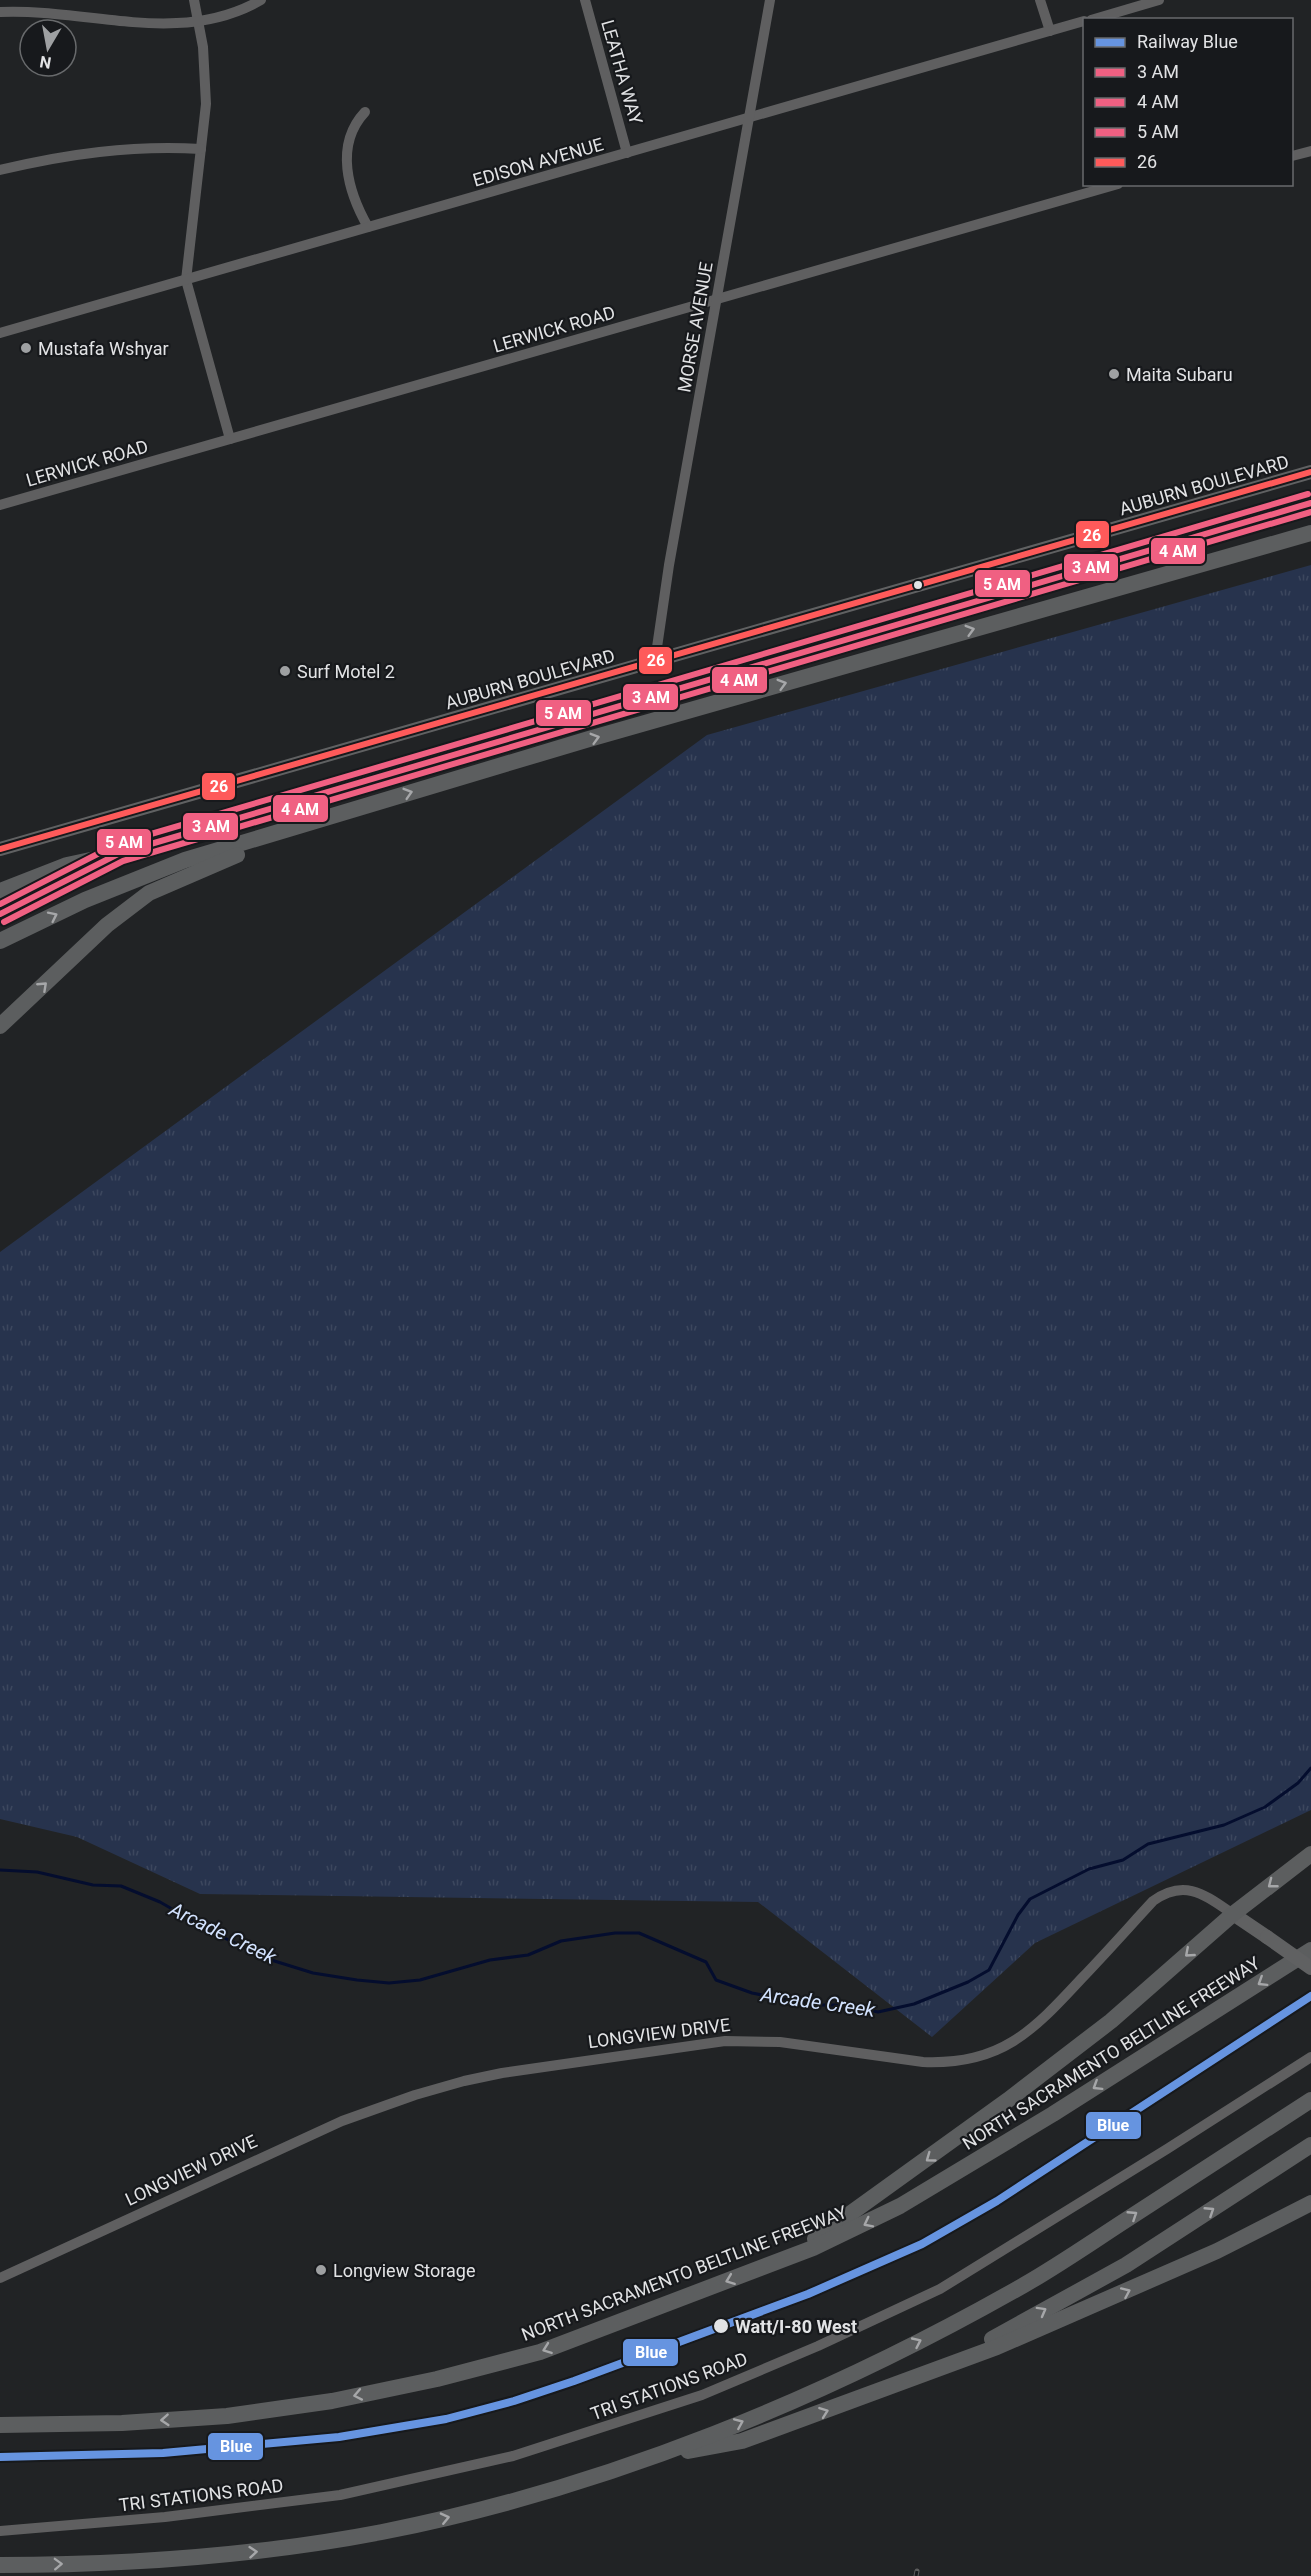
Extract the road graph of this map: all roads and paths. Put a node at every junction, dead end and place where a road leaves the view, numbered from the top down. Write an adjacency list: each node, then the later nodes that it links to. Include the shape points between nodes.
1 (194, 0): 10 (street)
2 (261, 0): 10 (street, via 236,12)
3 (585, 0): 16 (street, LEATHA WAY)
4 (770, 0): 13 (street, MORSE AVENUE)
5 (1040, 0): 11 (street)
6 (1159, 0): 8 (street)
7 (0, 12): 10 (street, via 53,13 151,25)
8 (1098, 18)
9 (1083, 21): 11 (street, EDISON AVENUE)
10 (198, 22): 14 (street, via 206,75)
11 (1050, 31): 13 (street, EDISON AVENUE)
12 (364, 112): 20 (street, via 354,125 347,157 354,199)
13 (749, 118): 16 (street, EDISON AVENUE); 22 (street, MORSE AVENUE)
14 (201, 149): 18 (street, via 146,147 92,151); 21 (street)
15 (1311, 151): 17 (street)
16 (627, 153): 20 (street, EDISON AVENUE)
17 (1293, 156)
18 (0, 170)
19 (1111, 186): 22 (street, LERWICK ROAD)
20 (368, 227): 21 (street, EDISON AVENUE)
21 (186, 280): 23 (street, EDISON AVENUE); 24 (street)
22 (716, 299): 24 (street, LERWICK ROAD); 29 (street, MORSE AVENUE)
23 (0, 333)
24 (230, 439): 27 (street, LERWICK ROAD)
25 (1311, 472): 29 (main road, AUBURN BOULEVARD)
26 (1311, 503): 32 (highway)
27 (0, 505)
28 (1311, 533): 30 (highway, one-way to 28)
29 (655, 661): 31 (main road, AUBURN BOULEVARD)
30 (352, 810): 35 (highway, one-way to 30, via 85,900 185,860); 36 (highway, one-way to 30, via 107,926 149,893)
31 (0, 849)
32 (120, 853): 33 (highway, via 67,865); 34 (highway)
33 (0, 891)
34 (0, 914)
35 (0, 941)
36 (0, 1026)
37 (1311, 1854): 38 (highway, one-way to 38)
38 (1233, 1914): 40 (main road, LONGVIEW DRIVE, bridge); 45 (highway, one-way to 45, via 1111,2021 903,2177); 46 (street, LONGVIEW DRIVE, via 1193,1890 1162,1895 1042,2021 1012,2043 983,2055 923,2061 780,2042 725,2041 464,2081 342,2121)
39 (1311, 1950): 45 (highway, NORTH SACRAMENTO BELTLINE FREEWAY, one-way to 45, via 920,2195)
40 (1311, 1968)
41 (1311, 2057): 50 (street, TRI STATIONS ROAD, via 939,2289 702,2396 513,2456 340,2494 165,2517)
42 (1311, 2100): 49 (highway, one-way to 42, via 739,2423 929,2336 1025,2284)
43 (1311, 2145): 47 (highway, one-way to 43, via 1126,2265)
44 (1311, 2203): 47 (highway, one-way to 44, via 1108,2300)
45 (784, 2259): 48 (highway, NORTH SACRAMENTO BELTLINE FREEWAY, one-way to 48, via 540,2352 437,2379 332,2401 227,2416)
46 (0, 2278)
47 (936, 2370): 49 (highway, one-way to 47, via 742,2441)
48 (0, 2426)
49 (646, 2459): 51 (highway, one-way to 49, via 148,2561 265,2550 382,2532 497,2506)
50 (0, 2531)
51 (0, 2565)

